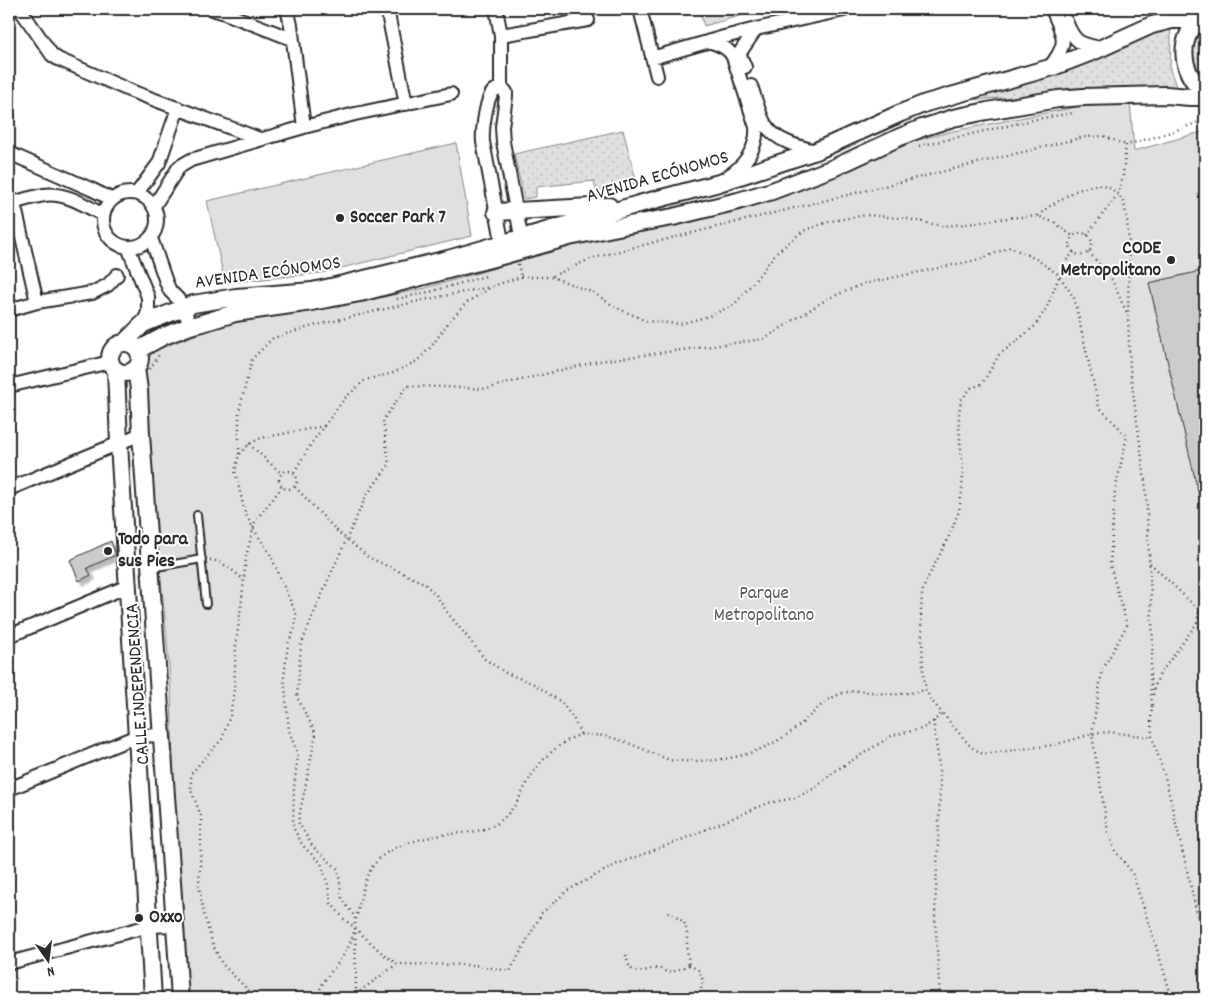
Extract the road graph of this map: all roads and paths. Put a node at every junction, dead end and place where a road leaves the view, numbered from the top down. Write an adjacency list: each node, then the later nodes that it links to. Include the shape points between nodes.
1 (287, 9): 15 (street)
2 (387, 9): 25 (street)
3 (496, 9): 14 (street)
4 (640, 9): 18 (street)
5 (1052, 9): 19 (street, via 1063,44)
6 (1060, 9): 17 (street, via 1074,38 1087,46)
7 (223, 10): 15 (street)
8 (844, 10): 10 (street)
9 (24, 11): 26 (street, via 52,55 58,59)
10 (823, 12): 13 (street)
11 (1201, 19): 17 (street, AVENIDA ECÓNOMOS, via 1172,20 1152,25); 22 (street, via 1189,33 1184,58 1187,70)
12 (588, 20): 14 (street)
13 (756, 29): 16 (street); 33 (street, via 740,55 765,124 787,142)
14 (501, 35): 21 (street)
15 (292, 39): 29 (street)
16 (709, 41): 18 (street); 36 (street, via 725,48 733,57 757,135 745,162)
17 (1100, 48): 19 (street, AVENIDA ECÓNOMOS)
18 (652, 58): 20 (street)
19 (1048, 68): 27 (street, AVENIDA ECÓNOMOS)
20 (657, 76)
21 (501, 87): 45 (street, via 506,92 503,142); 46 (street, via 489,97 482,130)
22 (1205, 91)
23 (451, 94): 25 (street)
24 (1205, 97): 30 (street, AVENIDA ECÓNOMOS, via 1116,95 1058,99 953,118)
25 (406, 104): 29 (street)
26 (178, 108): 31 (street); 37 (street, via 159,163)
27 (901, 113): 30 (street); 33 (street, AVENIDA ECÓNOMOS)
28 (1205, 120): 32 (path)
29 (304, 126): 31 (street)
30 (910, 133): 49 (street, AVENIDA ECÓNOMOS, via 772,191)
31 (260, 139): 44 (street, via 185,163 179,167)
32 (1126, 145): 38 (path); 60 (path, via 1104,136 1084,137 631,248 590,259)
33 (816, 151): 36 (street, AVENIDA ECÓNOMOS)
34 (9, 153): 35 (street)
35 (67, 178): 39 (street); 40 (street)
36 (719, 184): 41 (street, AVENIDA ECÓNOMOS)
37 (137, 193): 40 (street, via 119,194); 44 (street)
38 (1118, 194): 48 (path, via 1109,187 1094,185 1075,191); 50 (path); 66 (path, via 1127,218)
39 (59, 196): 42 (street, via 44,195); 47 (street, via 77,201)
40 (112, 199): 47 (street)
41 (656, 200): 43 (street, AVENIDA ECÓNOMOS); 49 (street)
42 (11, 204): 63 (street)
43 (639, 204): 45 (street); 53 (street, AVENIDA ECÓNOMOS)
44 (154, 206): 52 (street, via 157,222)
45 (516, 211): 46 (street); 53 (street)
46 (496, 212): 55 (street)
47 (103, 215): 54 (street, via 108,237)
48 (1038, 216): 51 (path, via 1055,223); 60 (path, via 942,226 867,215 831,221 803,231 776,252 734,305 680,324 646,321 594,293)
49 (660, 220): 53 (street, AVENIDA ECÓNOMOS)
50 (1087, 235): 51 (path); 57 (path, via 1092,241)
51 (1074, 237): 56 (path, via 1070,243)
52 (150, 238): 54 (street); 64 (street, via 170,291)
53 (523, 244): 55 (street, AVENIDA ECÓNOMOS)
54 (128, 247): 67 (street, via 148,296 148,312)
55 (503, 249): 62 (street, AVENIDA ECÓNOMOS, via 448,259)
56 (1074, 252): 57 (path, via 1083,255); 59 (path, via 1064,262)
57 (1089, 252): 66 (path, via 1112,280)
58 (117, 275): 63 (street, via 108,285 92,293)
59 (1059, 275): 85 (path, via 1010,247 981,259 863,284 828,299 764,339 599,361 487,389 406,386 383,420 389,465 366,496); 96 (path, via 1047,307 1035,326 999,355 982,384 971,388 961,400 963,471 959,511 922,593); 101 (path, via 1074,298 1099,407 1127,436 1115,491 1110,565 1127,625 1102,671)
60 (552, 277): 61 (path, via 521,277)
61 (493, 286): 73 (path, via 466,303 417,361 393,373 365,380 345,398); 77 (path, via 313,326 274,338 252,359 239,411)
62 (359, 287): 64 (street, AVENIDA ECÓNOMOS, via 236,297); 68 (street, AVENIDA ECÓNOMOS, via 312,302 235,313)
63 (37, 302): 65 (street)
64 (184, 308): 67 (street, AVENIDA ECÓNOMOS); 68 (street)
65 (9, 310)
66 (1128, 317): 87 (path, via 1130,369 1146,489)
67 (143, 324): 69 (street, AVENIDA ECÓNOMOS)
68 (190, 326): 69 (street, AVENIDA ECÓNOMOS)
69 (131, 347): 70 (street, via 119,344 114,347 110,356); 71 (street, via 140,356)
70 (113, 366): 71 (street, via 121,373); 72 (street); 75 (street, CALLE INDEPENDENCIA)
71 (136, 368): 74 (street, CALLE INDEPENDENCIA)
72 (9, 386)
73 (324, 426): 76 (path, via 262,438); 78 (path)
74 (141, 434): 75 (street); 88 (street, CALLE INDEPENDENCIA)
75 (119, 443): 82 (street); 90 (street, CALLE INDEPENDENCIA)
76 (249, 444): 77 (path); 79 (path)
77 (239, 455): 84 (path, via 235,471 245,513)
78 (294, 472): 79 (path, via 286,470); 80 (path, via 298,477)
79 (282, 473): 81 (path, via 279,482)
80 (295, 486): 81 (path, via 291,489); 85 (path)
81 (282, 487): 84 (path)
82 (9, 488)
83 (197, 515): 86 (lane)
84 (253, 528): 89 (path); 110 (path, via 270,554 296,614 296,628 288,644 284,677 289,730 298,754 292,827 303,846 321,864 331,903)
85 (347, 539): 100 (path, via 368,557 424,583 485,659 561,702); 107 (path, via 301,645 296,698 316,734 298,822 313,847 338,869 342,899)
86 (202, 559): 88 (lane); 89 (path, via 214,560 228,567); 91 (lane)
87 (1150, 563): 92 (path); 97 (path)
88 (150, 568): 102 (street, CALLE INDEPENDENCIA)
89 (244, 580): 119 (path, via 230,716 222,738 191,774 191,790 201,816 199,886 213,945 222,964)
90 (128, 586): 95 (street); 103 (street, CALLE INDEPENDENCIA)
91 (206, 604)
92 (1199, 610): 93 (path); 94 (path); 97 (path, via 1197,623 1160,674)
93 (1205, 612)
94 (1205, 629)
95 (9, 636)
96 (926, 690): 98 (path); 100 (path, via 904,694 873,691 842,694 826,701 786,736 737,757 670,760 616,739)
97 (1152, 706): 104 (path)
98 (942, 713): 99 (path); 101 (path, via 971,747 982,754 1054,745)
99 (934, 721): 114 (path, via 922,729 893,735 795,798 768,803 617,864 568,890 542,913 510,971 474,965); 124 (path, via 940,784 934,916)
100 (581, 734): 107 (path, via 547,756 509,813 498,822 470,833 413,842 381,857 363,885)
101 (1092, 734): 104 (path, via 1108,732); 125 (path, via 1108,832 1115,851 1132,872)
102 (162, 735): 103 (street); 108 (street, CALLE INDEPENDENCIA)
103 (137, 736): 105 (street); 109 (street, CALLE INDEPENDENCIA)
104 (1152, 737): 111 (path, via 1165,777)
105 (9, 789)
106 (668, 912): 115 (path, via 686,926)
107 (356, 922): 110 (path)
108 (175, 925): 109 (street); 118 (street, CALLE INDEPENDENCIA)
109 (149, 926): 113 (street); 117 (street, CALLE INDEPENDENCIA)
110 (355, 929): 114 (path); 116 (path); 120 (path, via 346,953)
111 (1205, 947)
112 (626, 955): 115 (path, via 628,965 641,972 659,968 672,972)
113 (9, 963)
114 (397, 964): 116 (path)
115 (689, 965): 123 (path, via 700,971 703,981)
116 (356, 994): 121 (path); 122 (path)
117 (153, 998)
118 (180, 998)
119 (256, 998)
120 (316, 998)
121 (353, 998)
122 (359, 998)
123 (699, 998)
124 (940, 998)
125 (1172, 998)

